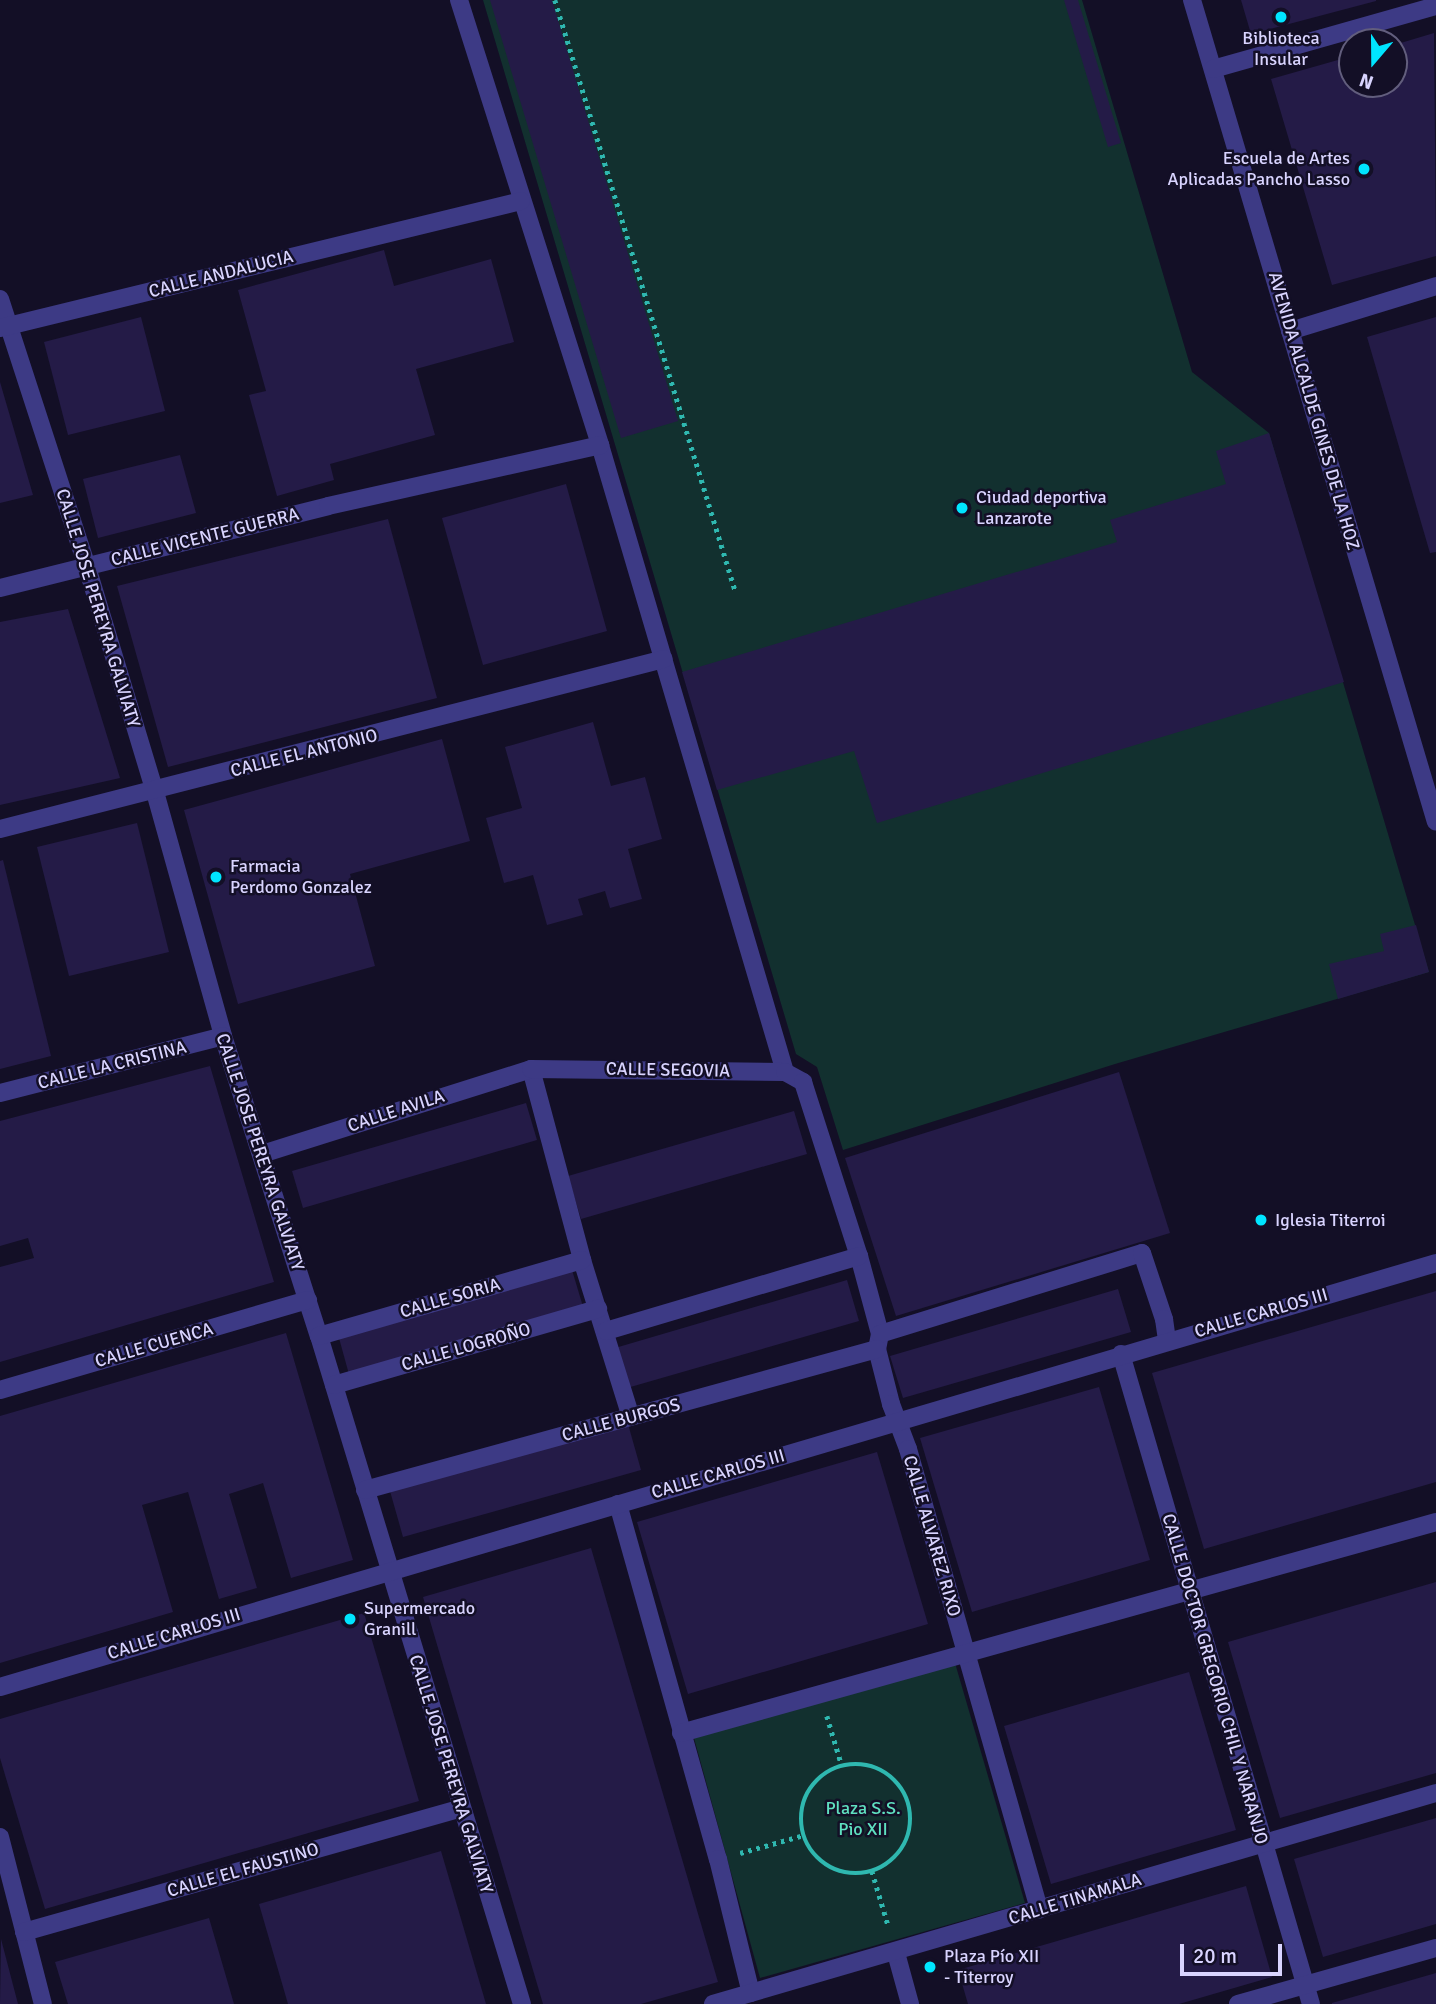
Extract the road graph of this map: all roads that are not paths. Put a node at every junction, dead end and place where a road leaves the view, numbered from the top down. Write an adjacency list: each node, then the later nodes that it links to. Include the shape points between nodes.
1 (460, 0): 5 (street)
2 (1192, 0): 4 (street, AVENIDA ALCALDE GINES DE LA HOZ)
3 (1436, 6): 4 (street)
4 (1213, 69): 9 (street, AVENIDA ALCALDE GINES DE LA HOZ)
5 (521, 201): 8 (street, CALLE ANDALUCIA); 10 (street)
6 (1436, 286): 9 (street)
7 (0, 299): 8 (street, CALLE JOSE PEREYRA GALVIATY)
8 (4, 327): 11 (street, CALLE JOSE PEREYRA GALVIATY)
9 (1290, 331): 15 (street, AVENIDA ALCALDE GINES DE LA HOZ)
10 (600, 444): 11 (street, CALLE VICENTE GUERRA); 13 (street)
11 (87, 567): 12 (street, CALLE VICENTE GUERRA); 14 (street, CALLE JOSE PEREYRA GALVIATY)
12 (0, 588)
13 (664, 659): 14 (street, CALLE EL ANTONIO); 19 (street)
14 (155, 792): 16 (street, CALLE EL ANTONIO); 17 (street, CALLE JOSE PEREYRA GALVIATY)
15 (1436, 822)
16 (0, 830)
17 (223, 1036): 21 (street, CALLE LA CRISTINA); 22 (street, CALLE JOSE PEREYRA GALVIATY)
18 (531, 1069): 19 (street, CALLE SEGOVIA); 22 (street, CALLE AVILA); 24 (street)
19 (785, 1072): 20 (street, CALLE SEGOVIA)
20 (803, 1082): 23 (street, CALLE ALVAREZ RIXO)
21 (0, 1093)
22 (261, 1154): 26 (street, CALLE JOSE PEREYRA GALVIATY)
23 (859, 1256): 28 (street); 31 (street, CALLE ALVAREZ RIXO)
24 (582, 1260): 27 (street); 29 (street, CALLE SORIA)
25 (1436, 1263): 30 (street, CALLE CARLOS III)
26 (308, 1300): 29 (street, CALLE JOSE PEREYRA GALVIATY); 34 (street, CALLE CUENCA)
27 (598, 1309): 28 (street); 33 (street, CALLE LOGROÑO)
28 (606, 1331): 35 (street)
29 (319, 1336): 33 (street, CALLE JOSE PEREYRA GALVIATY)
30 (1167, 1340): 31 (street, CALLE BURGOS, via 1142,1253); 32 (street, CALLE CARLOS III)
31 (878, 1342): 35 (street, CALLE BURGOS); 36 (street, CALLE ALVAREZ RIXO)
32 (1121, 1354): 36 (street, CALLE CARLOS III); 41 (street, CALLE DOCTOR GREGORIO CHIL Y NARANJO)
33 (334, 1385): 37 (street, CALLE JOSE PEREYRA GALVIATY)
34 (0, 1390)
35 (631, 1417): 37 (street, CALLE BURGOS)
36 (897, 1421): 38 (street, CALLE CARLOS III); 42 (street, CALLE ALVAREZ RIXO)
37 (365, 1490): 40 (street, CALLE JOSE PEREYRA GALVIATY)
38 (618, 1504): 40 (street, CALLE CARLOS III); 44 (street)
39 (1436, 1522): 41 (street)
40 (390, 1571): 43 (street, CALLE CARLOS III); 46 (street, CALLE JOSE PEREYRA GALVIATY)
41 (1188, 1591): 42 (street); 48 (street, CALLE DOCTOR GREGORIO CHIL Y NARANJO)
42 (964, 1651): 44 (street); 49 (street)
43 (0, 1687)
44 (681, 1732): 54 (street)
45 (1436, 1793): 48 (street, CALLE TINAMALA)
46 (461, 1808): 50 (street, CALLE EL FAUSTINO); 56 (street, CALLE JOSE PEREYRA GALVIATY)
47 (0, 1837): 50 (street)
48 (1262, 1842): 49 (street, CALLE TINAMALA); 53 (street, CALLE DOCTOR GREGORIO CHIL Y NARANJO)
49 (1039, 1910): 52 (street, CALLE TINAMALA)
50 (24, 1932): 55 (street)
51 (1436, 1948): 53 (street)
52 (896, 1953): 54 (street, CALLE TINAMALA); 58 (street)
53 (1305, 1985): 59 (street); 60 (street, CALLE DOCTOR GREGORIO CHIL Y NARANJO)
54 (751, 1993): 57 (street, CALLE TINAMALA)
55 (43, 2004)
56 (522, 2004)
57 (713, 2004)
58 (910, 2004)
59 (1238, 2004)
60 (1311, 2004)

